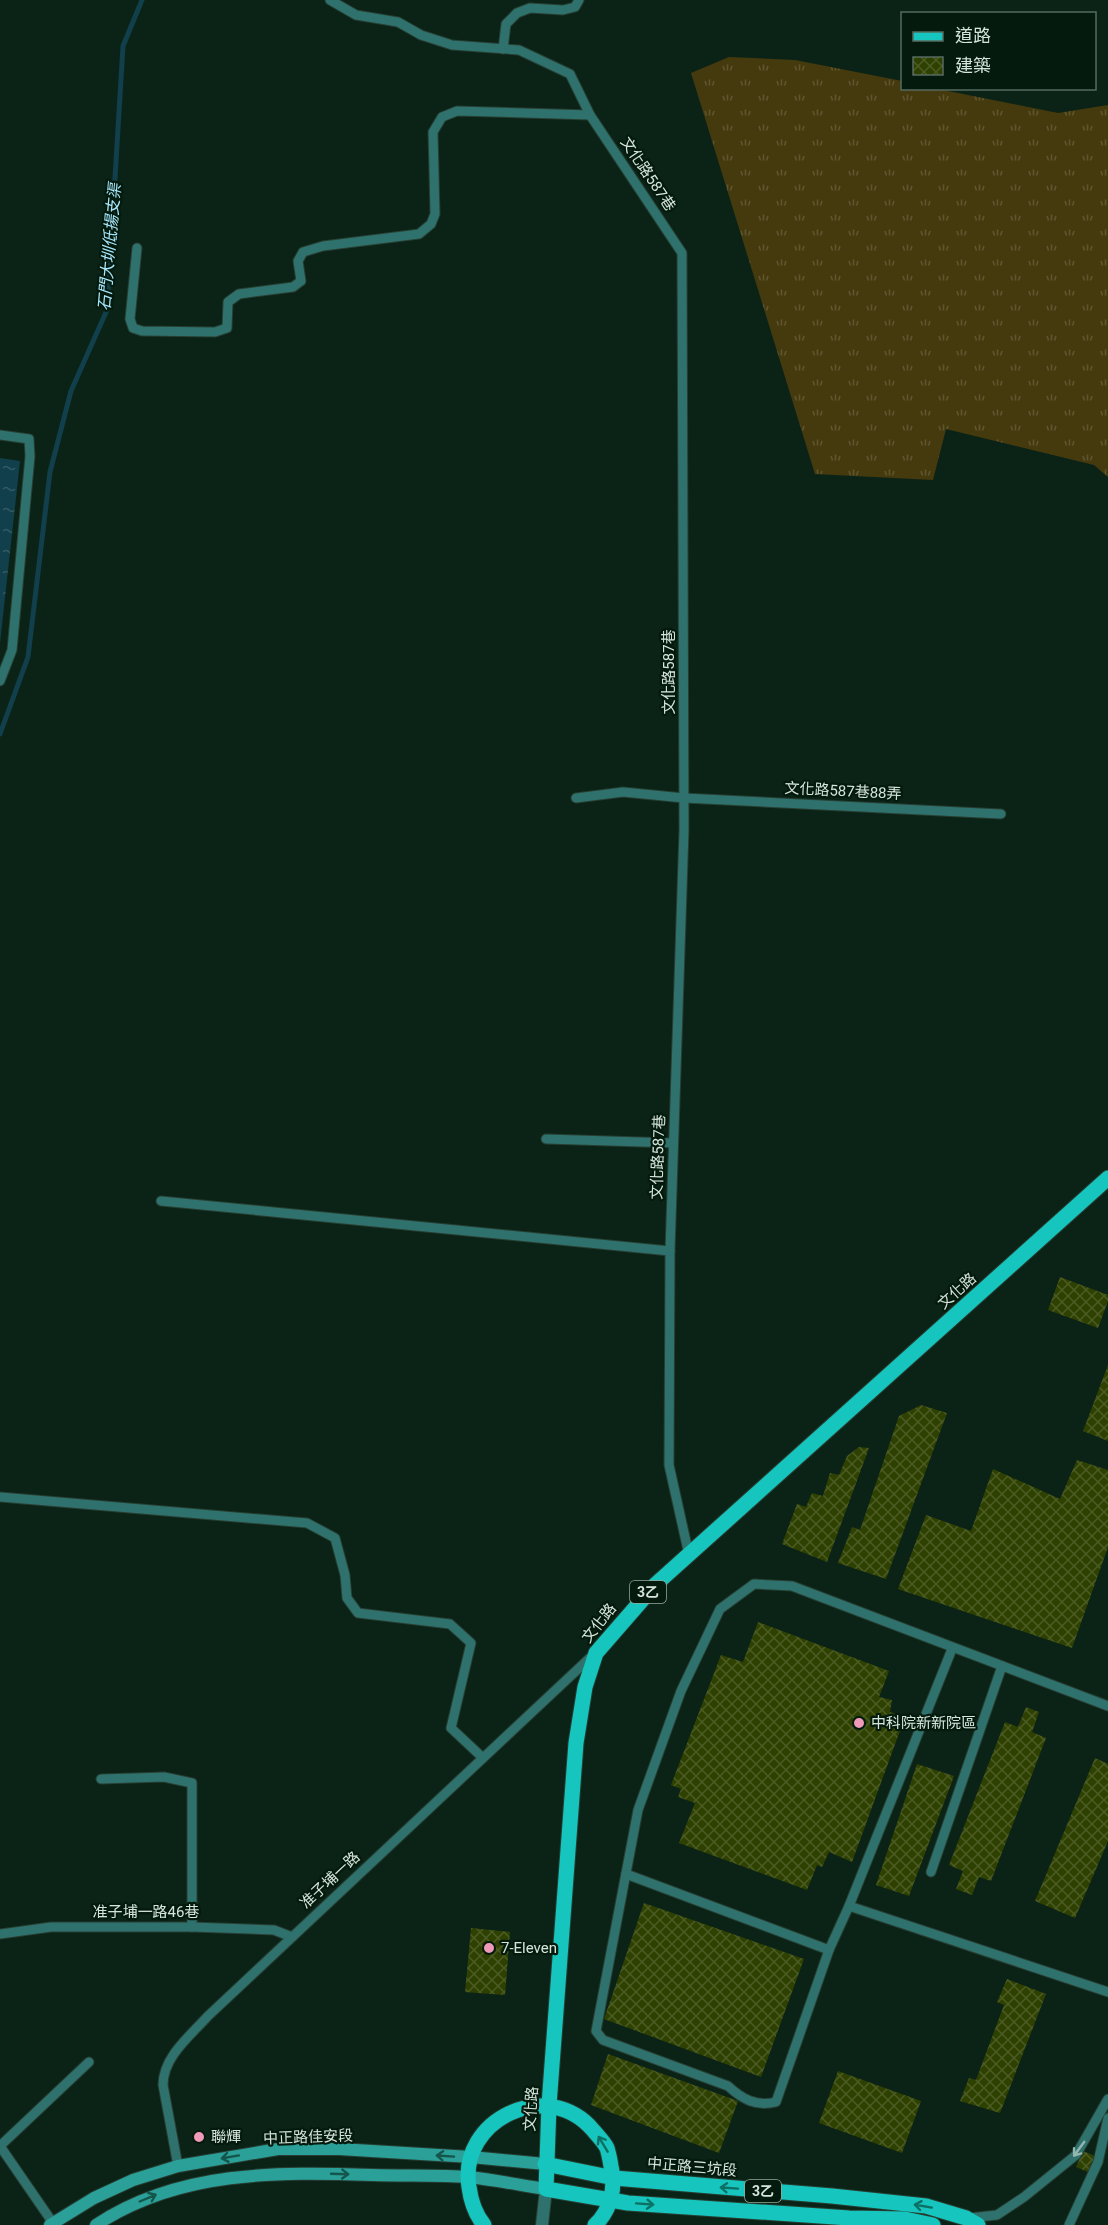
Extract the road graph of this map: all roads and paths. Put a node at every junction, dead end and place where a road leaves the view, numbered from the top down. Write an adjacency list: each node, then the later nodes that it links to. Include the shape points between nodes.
1 (330, 0): 3 (lane, 文化路587巷, via 356,15 398,22 452,45)
2 (579, 0): 3 (lane, via 575,7 563,10 530,8 517,13 506,24)
3 (503, 49): 4 (lane, 文化路587巷, via 519,50 570,74)
4 (590, 115): 5 (lane, via 457,111 441,117 433,132 435,214 431,224 419,234 303,252 298,261 302,281 293,287 238,294 228,303 226,328 215,332 133,328 130,320); 9 (lane, 文化路587巷, via 682,253)
5 (137, 248)
6 (0, 435): 7 (lane, via 28,439 30,456 12,650)
7 (0, 681)
8 (576, 798): 9 (lane, 文化路587巷88弄, via 623,792)
9 (684, 798): 10 (lane, 文化路587巷88弄); 12 (lane, 文化路587巷)
10 (1001, 814)
11 (546, 1139): 12 (lane)
12 (673, 1143): 15 (lane, 文化路587巷)
13 (1108, 1178): 17 (main road, 文化路 / 3乙)
14 (161, 1201): 15 (lane)
15 (670, 1251): 17 (lane, 文化路587巷, via 669,1465)
16 (0, 1497): 22 (lane, via 307,1523 335,1538 347,1598 358,1613 450,1624 471,1643 451,1728)
17 (688, 1555): 19 (main road, 文化路 / 3乙, via 656,1584)
18 (952, 1649): 20 (lane); 25 (lane, via 792,1586 754,1584 720,1610 681,1691 638,1810); 26 (lane)
19 (596, 1653): 22 (lane, 准子埔一路); 34 (main road, 文化路 / 3乙, via 585,1687 576,1743)
20 (1002, 1666): 21 (lane); 24 (lane)
21 (1108, 1706)
22 (483, 1758): 29 (lane, 准子埔一路)
23 (101, 1779): 27 (lane, via 164,1777 192,1783)
24 (931, 1872)
25 (626, 1874): 30 (lane); 30 (lane, via 596,2031 603,2040 729,2086 742,2099 765,2105 776,2102)
26 (849, 1906): 30 (lane); 31 (lane)
27 (192, 1927): 28 (lane, 准子埔一路46巷, via 51,1927); 29 (lane, 准子埔一路46巷, via 273,1930)
28 (0, 1934)
29 (292, 1937): 38 (lane, 准子埔一路, via 208,2016 172,2056 163,2073)
30 (829, 1950)
31 (1108, 1992)
32 (89, 2062): 44 (lane, via 0,2146)
33 (1108, 2099): 43 (lane, one-way to 43, via 1077,2155 997,2215)
34 (549, 2105): 36 (main road, via 520,2109 497,2120 481,2136); 37 (main road, 文化路 / 3乙); 40 (main road, one-way to 34, via 606,2146 584,2120)
35 (1108, 2118): 50 (lane, via 1098,2162)
36 (471, 2157): 37 (main road, 中正路佳安段); 38 (main road, 中正路佳安段, one-way to 38, via 278,2149); 39 (main road)
37 (545, 2164): 40 (main road, 中正路三坑段 / 3乙); 41 (main road, 文化路 / 3乙)
38 (178, 2166): 44 (main road, 中正路佳安段, via 94,2198)
39 (467, 2177): 41 (main road); 45 (main road, one-way to 39, via 150,2196 244,2175); 46 (main road, via 471,2203)
40 (614, 2178): 42 (main road); 43 (main road, 中正路三坑段 / 3乙, one-way to 40, via 926,2206)
41 (546, 2188): 42 (main road, 3乙); 47 (street, 文化路)
42 (610, 2200): 48 (main road); 49 (main road, 3乙, one-way to 49, via 905,2219)
43 (972, 2221)
44 (52, 2224)
45 (96, 2225)
46 (484, 2225)
47 (542, 2225)
48 (595, 2225)
49 (933, 2225)
50 (1069, 2225)

